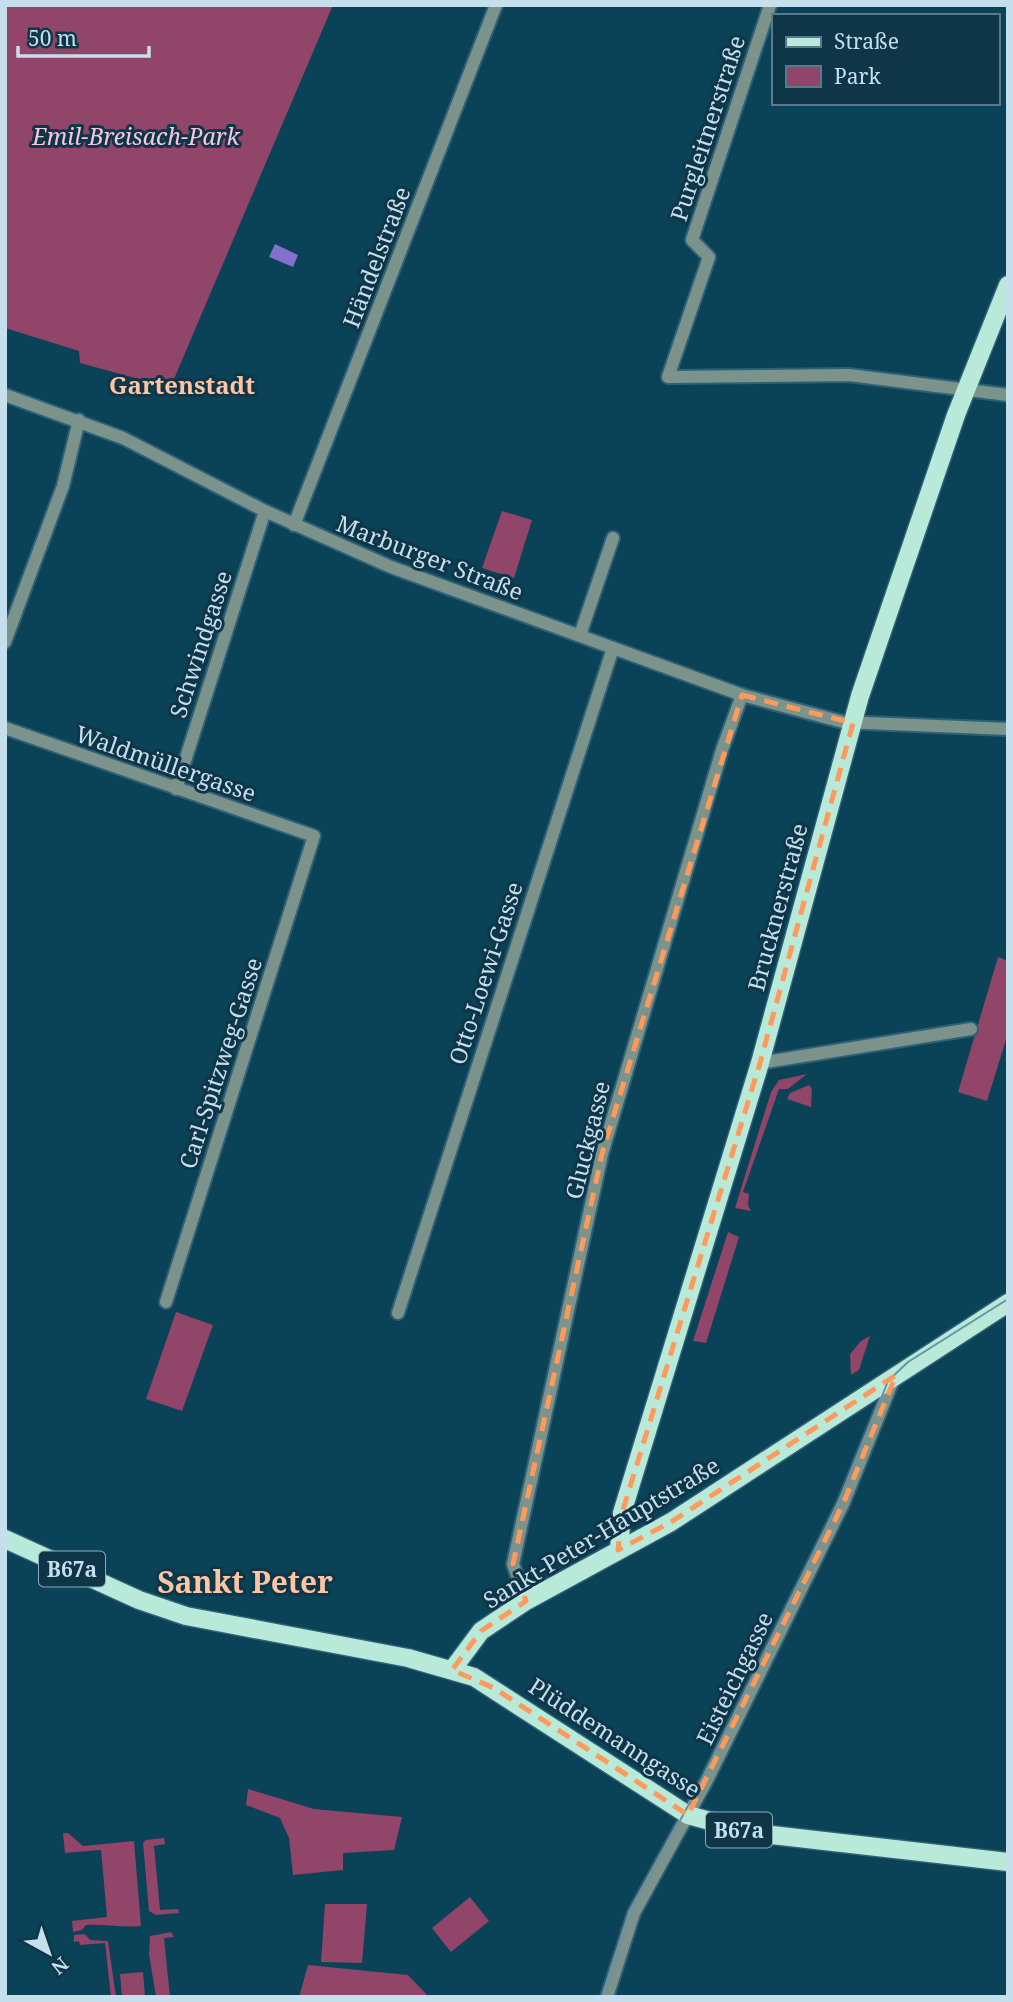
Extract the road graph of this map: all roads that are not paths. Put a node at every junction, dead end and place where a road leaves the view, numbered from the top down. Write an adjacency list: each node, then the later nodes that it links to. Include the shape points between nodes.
1 (496, 5): 9 (street, Händelstraße)
2 (769, 5): 4 (street, Purgleitnerstraße, via 692,240 709,257 668,377 849,375)
3 (1008, 285): 4 (main road, Brucknerstraße)
4 (966, 388): 6 (street); 15 (main road, Brucknerstraße)
5 (5, 395): 7 (street, Marburger Straße)
6 (1008, 395)
7 (79, 420): 8 (street, Marburger Straße); 12 (street, via 62,486)
8 (265, 511): 9 (street, Marburger Straße); 18 (street, Schwindgasse)
9 (294, 525): 11 (street, Marburger Straße, via 457,593)
10 (613, 538): 11 (street)
11 (580, 635): 13 (street, Marburger Straße)
12 (5, 642)
13 (613, 648): 14 (street, Marburger Straße); 24 (street, Otto-Loewi-Gasse)
14 (742, 695): 15 (street, Marburger Straße); 28 (street, Gluckgasse, via 602,1154 513,1564)
15 (853, 723): 17 (street, Marburger Straße); 21 (main road, Brucknerstraße)
16 (5, 728): 18 (street, Waldmüllergasse)
17 (1008, 729)
18 (176, 789): 19 (street, Waldmüllergasse)
19 (314, 836): 22 (street, Carl-Spitzweg-Gasse)
20 (971, 1029): 21 (street)
21 (760, 1063): 27 (main road, Brucknerstraße, via 622,1513)
22 (166, 1302)
23 (1008, 1303): 25 (main road, Sankt-Peter-Hauptstraße)
24 (398, 1313)
25 (896, 1375): 27 (main road, Sankt-Peter-Hauptstraße, via 671,1522); 30 (street, Eisteichgasse, via 843,1504)
26 (5, 1539): 29 (main road, B67a, via 139,1600 186,1616 337,1643)
27 (619, 1550): 28 (main road, Sankt-Peter-Hauptstraße)
28 (526, 1601): 29 (main road, Sankt-Peter-Hauptstraße, via 481,1631)
29 (452, 1670): 30 (main road, Plüddemanngasse / B67a, via 494,1688)
30 (688, 1815): 31 (main road, Plüddemanngasse / B67a, via 754,1833); 32 (street, Eisteichgasse, via 634,1913)
31 (1008, 1862)
32 (607, 1997)

